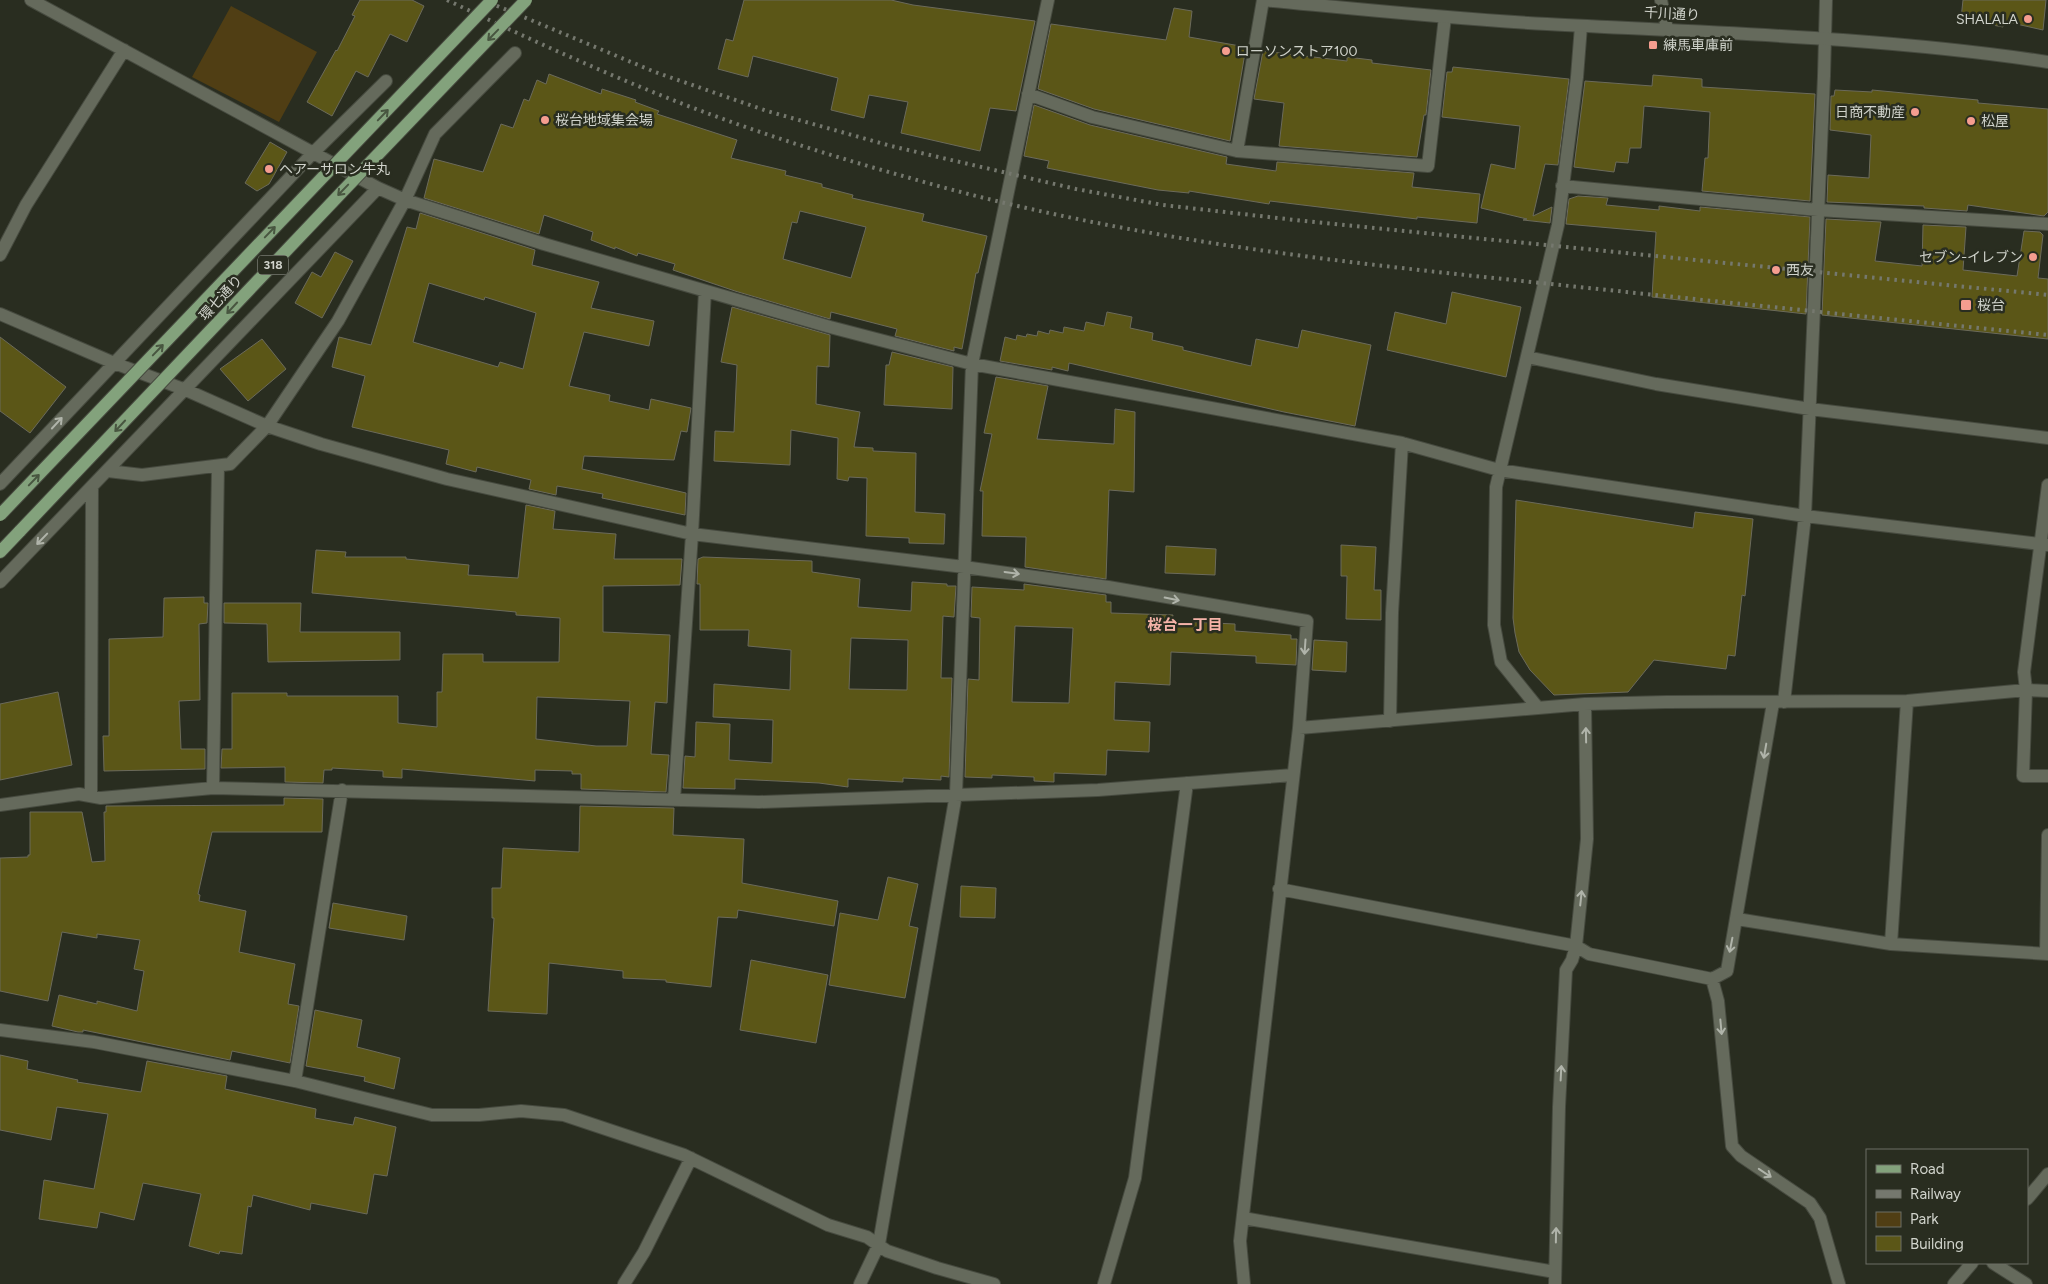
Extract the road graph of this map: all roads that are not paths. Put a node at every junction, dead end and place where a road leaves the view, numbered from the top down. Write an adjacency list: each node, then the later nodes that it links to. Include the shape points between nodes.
1 (31, 0): 12 (street)
2 (492, 0): 41 (main road, 環七通り / 318, one-way to 2, bridge)
3 (526, 0): 45 (main road, 環七通り / 318, one-way to 45, bridge)
4 (1048, 0): 16 (street)
5 (1263, 0): 8 (street, 千川通り); 17 (street)
6 (1661, 0): 10 (street)
7 (1826, 0): 11 (street)
8 (1445, 18): 9 (street, 千川通り); 17 (street, via 1428,166)
9 (1581, 26): 10 (street, 千川通り); 19 (street)
10 (1667, 29): 11 (street, 千川通り)
11 (1826, 39): 14 (street, 千川通り, via 1940,48); 22 (street)
12 (124, 50): 18 (street); 24 (street, via 26,205)
13 (515, 53): 21 (street, via 435,134)
14 (2048, 62)
15 (386, 81): 18 (street)
16 (1028, 94): 17 (street, via 1092,117); 29 (street)
17 (1237, 151)
18 (313, 153): 20 (street); 28 (street)
19 (1562, 186): 22 (street); 27 (street, via 1558,225)
20 (378, 188): 21 (street); 30 (street)
21 (405, 200): 25 (street); 32 (street, via 338,321)
22 (1818, 210): 23 (street); 31 (street)
23 (2048, 224)
24 (0, 255)
25 (705, 291): 29 (street); 43 (street)
26 (0, 314): 28 (street)
27 (1527, 356): 31 (street, via 1656,384); 36 (street)
28 (114, 363): 30 (street); 38 (street, one-way to 28)
29 (972, 364): 34 (street); 46 (street)
30 (186, 390): 32 (street); 37 (street)
31 (1810, 409): 33 (street); 42 (street)
32 (267, 426): 35 (street, via 230,464); 43 (street, via 447,479)
33 (2048, 438)
34 (1402, 443): 36 (street); 54 (street, via 1392,613)
35 (218, 466): 37 (street, via 142,475); 59 (street)
36 (1499, 470): 42 (street); 53 (street, via 1494,624 1501,662)
37 (108, 471): 40 (street)
38 (0, 484)
39 (2048, 485): 44 (street)
40 (92, 488): 47 (street, one-way to 47); 62 (street)
41 (0, 515)
42 (1805, 516): 44 (street); 51 (street)
43 (692, 534): 46 (street); 63 (street)
44 (2044, 544): 48 (street, via 2024,672)
45 (0, 552)
46 (964, 567): 55 (street, one-way to 55, via 1108,587 1307,621); 61 (street)
47 (0, 582)
48 (2026, 690): 49 (street); 50 (street); 57 (street, via 2024,776)
49 (2048, 690)
50 (1907, 701): 51 (street); 68 (street)
51 (1778, 702): 52 (street); 67 (street, one-way to 67)
52 (1585, 704): 53 (street); 69 (street, one-way to 52, via 1587,839)
53 (1538, 708): 54 (street)
54 (1390, 721): 55 (street)
55 (1299, 728): 56 (street)
56 (1293, 775): 58 (street); 66 (street)
57 (2048, 776)
58 (1187, 783): 61 (street, via 1098,790); 85 (street, via 1135,1178)
59 (214, 788): 60 (street); 62 (street, via 101,798)
60 (342, 790): 63 (street); 73 (street)
61 (956, 794): 63 (street, via 759,802); 78 (street)
62 (91, 795): 64 (street)
63 (674, 800)
64 (0, 805)
65 (2048, 835): 70 (street)
66 (1280, 889): 69 (street); 77 (street)
67 (1737, 919): 68 (street); 71 (street, one-way to 71, via 1726,971)
68 (1891, 944): 70 (street)
69 (1576, 946): 71 (street, via 1589,954); 81 (street, one-way to 69, via 1566,970)
70 (2047, 954)
71 (1712, 979): 87 (street, one-way to 87, via 1718,1001 1732,1146 1741,1156 1810,1203 1820,1218)
72 (0, 1030): 73 (street, via 94,1042)
73 (295, 1081): 74 (street, via 432,1115 521,1111 564,1115)
74 (692, 1158): 78 (street, via 828,1225); 82 (street)
75 (2048, 1174): 76 (street)
76 (2028, 1198)
77 (1242, 1218): 81 (street); 86 (street, via 1240,1241)
78 (879, 1244): 83 (street); 84 (street, via 887,1251)
79 (1971, 1264): 88 (street)
80 (1995, 1264): 89 (street)
81 (1555, 1278)
82 (624, 1284)
83 (860, 1284)
84 (994, 1284)
85 (1104, 1284)
86 (1244, 1284)
87 (1839, 1284)
88 (1954, 1284)
89 (2026, 1284)

